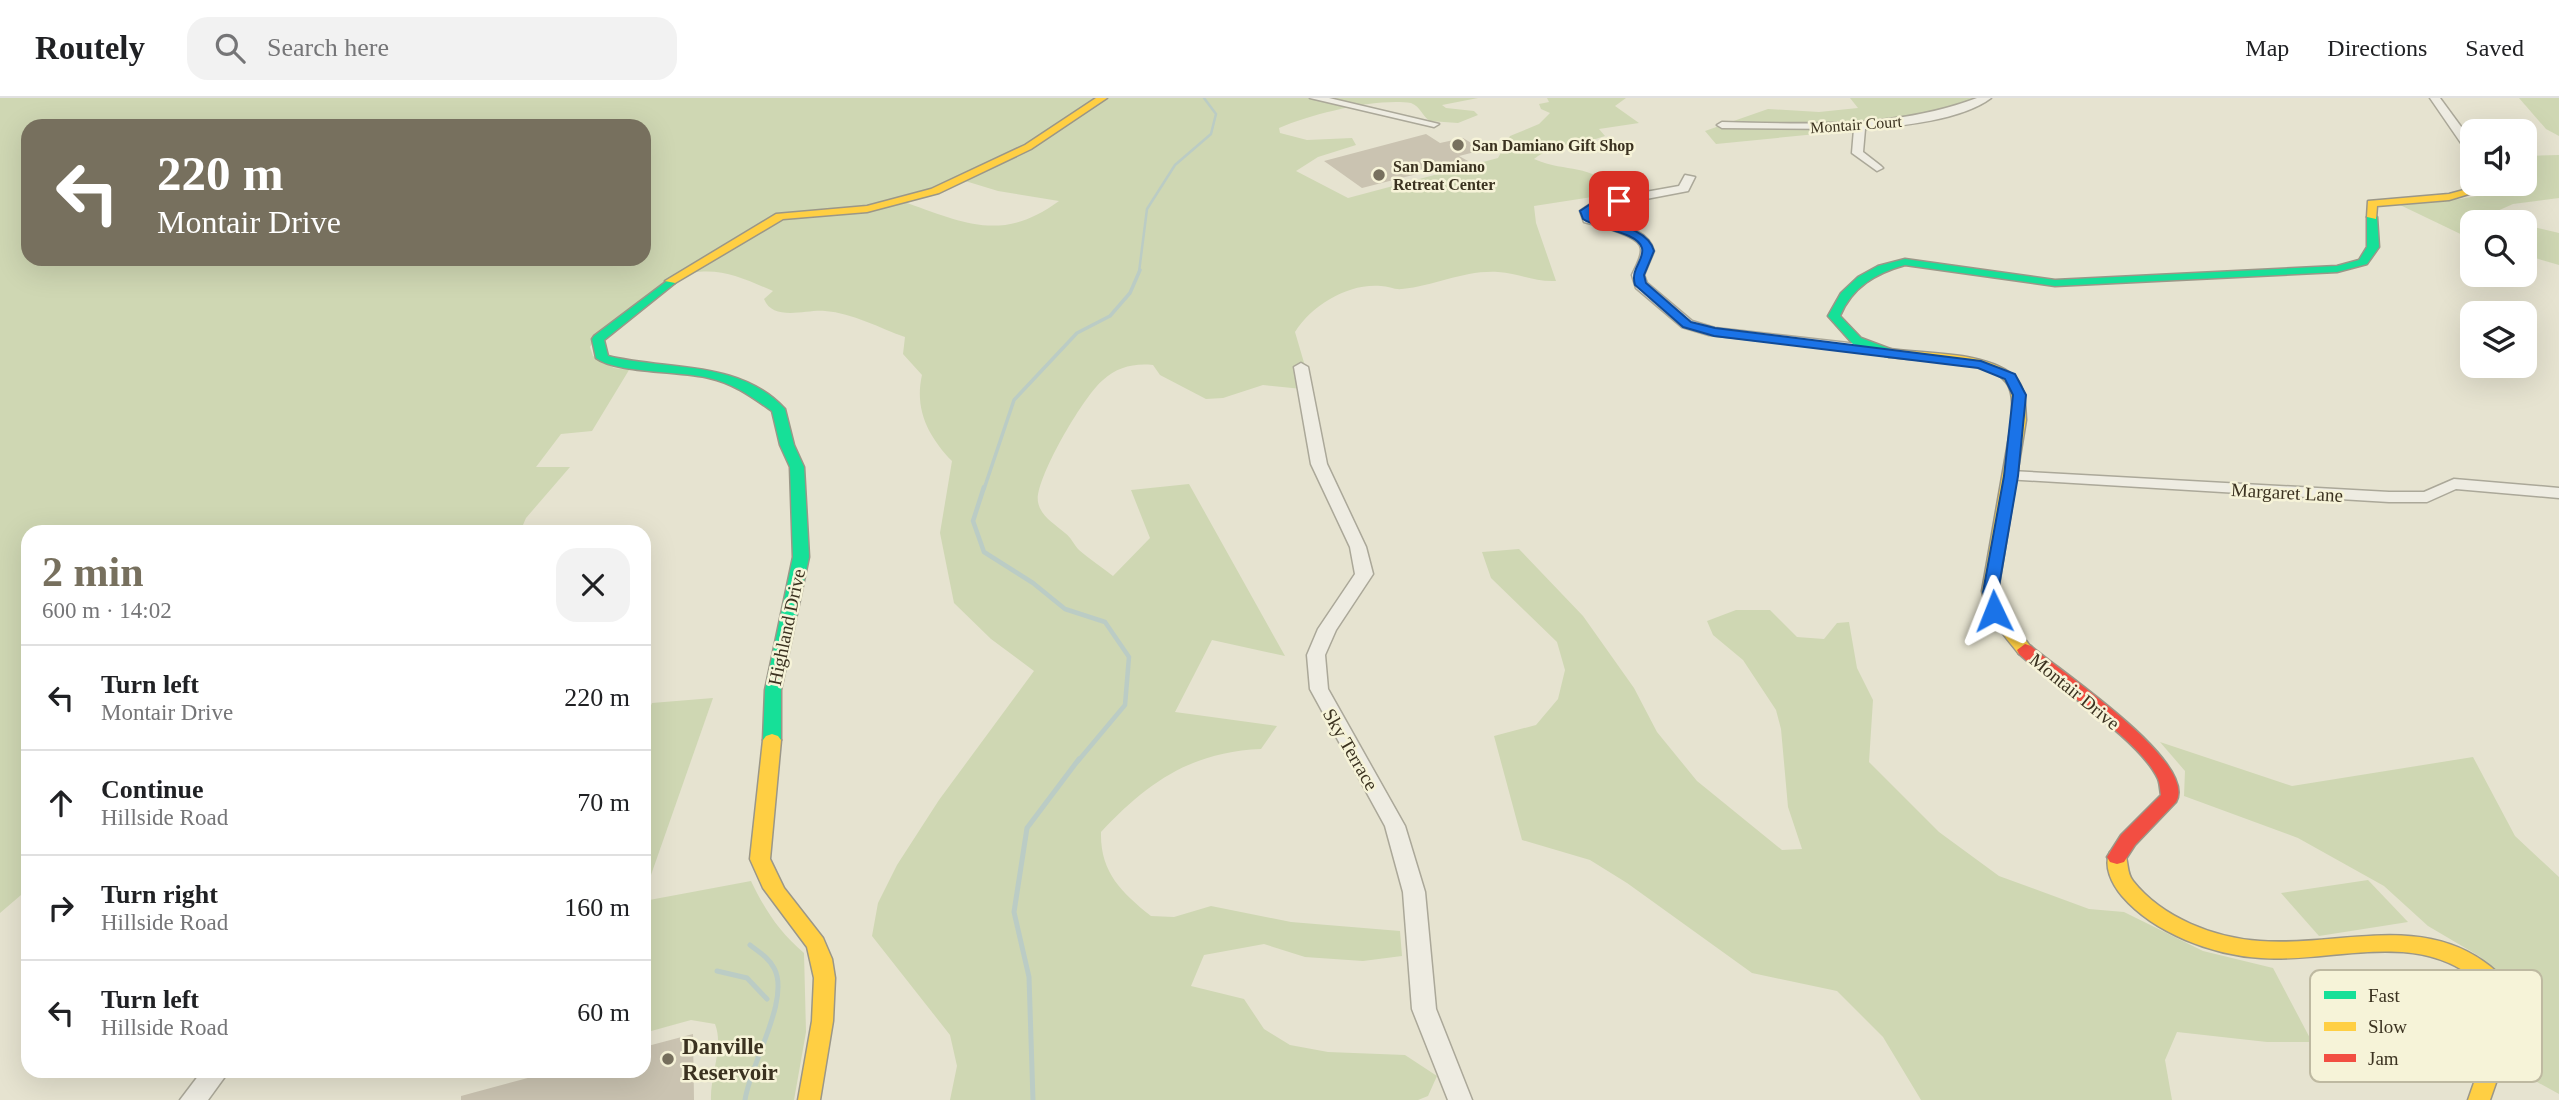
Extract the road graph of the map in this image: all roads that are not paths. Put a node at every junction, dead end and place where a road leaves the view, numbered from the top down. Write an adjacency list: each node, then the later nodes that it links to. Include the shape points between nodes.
1 (1102, 98): 20 (street, Highland Drive, via 1036,143 935,191 867,209 780,216 659,287 598,339 602,358 628,368 712,374 744,387 778,409 797,467 800,564 773,690 771,769 760,859 764,877 817,946 823,1008)
2 (1315, 98): 5 (street)
3 (1986, 98): 7 (street, Montair Court, via 1946,114)
4 (2435, 98): 8 (street)
5 (1434, 124)
6 (1722, 125): 7 (street, Montair Court)
7 (1860, 127): 9 (street, via 1857,153)
8 (2460, 134)
9 (1877, 168)
10 (1689, 177): 12 (street, via 1684,189 1671,194 1595,205 1586,211 1588,219 1637,235 1646,243 1648,251 1638,275 1641,285 1670,313 1714,332)
11 (2460, 194): 12 (street, Montair Drive, via 2372,203 2373,247 2363,262 2337,269 2055,283 1922,262 1895,263 1843,294 1836,304 1834,316 1849,336)
12 (1875, 350): 14 (street, Montair Drive, via 1981,365 2010,377 2020,395)
13 (1301, 367): 21 (street, Sky Terrace, via 1319,464 1357,547 1364,574 1327,629 1316,655 1319,689 1395,826 1414,892 1424,1009)
14 (2011, 476): 15 (street, Margaret Lane, via 2389,497 2427,497 2455,484); 16 (street, Montair Drive, via 1990,592 1994,611 2040,667 2148,748 2168,771 2172,791 2167,803 2124,845 2116,859 2118,877 2129,891 2182,929 2215,941 2271,950 2412,944 2464,958)
15 (2559, 493)
16 (2481, 970)
17 (211, 1078): 19 (street)
18 (2486, 1082): 22 (street, Montair Drive)
19 (192, 1100)
20 (810, 1100)
21 (1460, 1100)
22 (2479, 1100)

